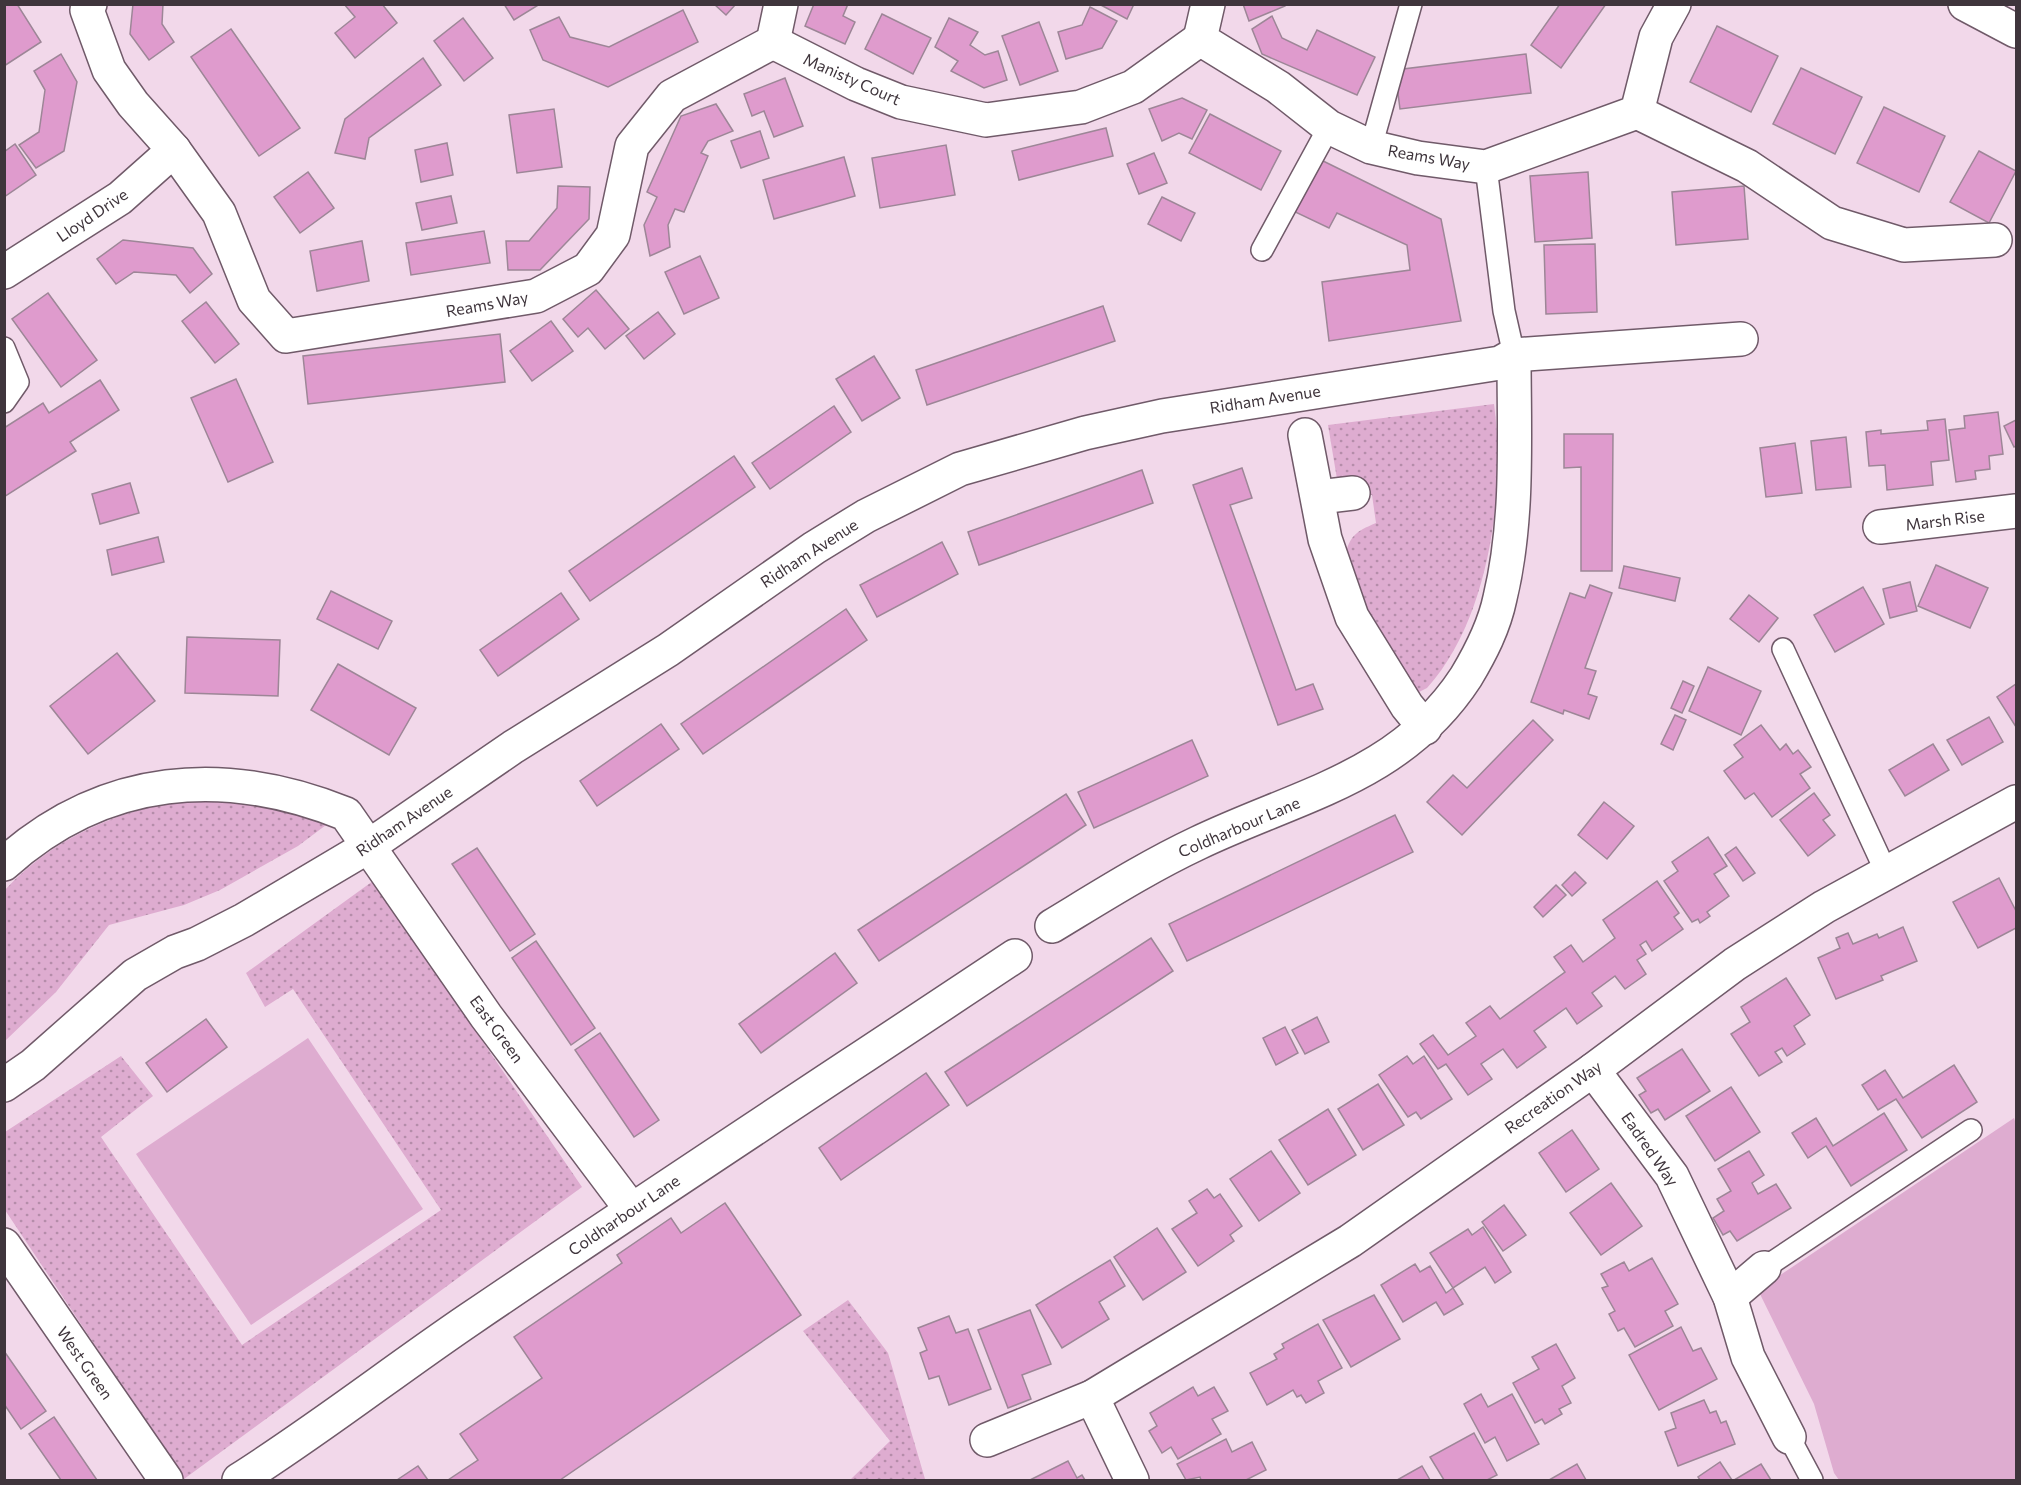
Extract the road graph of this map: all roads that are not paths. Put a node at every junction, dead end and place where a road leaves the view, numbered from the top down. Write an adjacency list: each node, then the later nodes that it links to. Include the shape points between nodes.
1 (90, 4): 13 (street, via 87,10 109,70)
2 (781, 4): 9 (street)
3 (1208, 4): 8 (street)
4 (1411, 4): 12 (lane)
5 (1674, 4): 10 (street, via 1656,37)
6 (1965, 4): 7 (street)
7 (2016, 31)
8 (1200, 39): 9 (street, Manisty Court, via 1133,87 1081,107 986,120 901,102 855,84); 11 (street, Reams Way, via 1278,87)
9 (773, 42): 13 (street, Reams Way, via 672,96 632,146 613,235 588,270 536,296 286,336 254,300 219,213)
10 (1637, 112): 14 (street, Reams Way); 15 (street, via 1747,166 1832,223 1904,245)
11 (1329, 127): 12 (street, Reams Way); 16 (lane)
12 (1371, 147): 14 (street, Reams Way)
13 (174, 150): 17 (street, Lloyd Drive, via 120,198)
14 (1486, 167): 20 (lane, via 1504,311)
15 (1995, 240)
16 (1262, 250)
17 (4, 272)
18 (1741, 339): 20 (street, Ridham Avenue)
19 (4, 348): 21 (lane, via 18,382)
20 (1514, 355): 28 (street, Coldharbour Lane, via 1514,498 1500,600 1484,648 1453,697); 30 (street, Ridham Avenue, via 1500,363 1162,416 1085,433 960,469 866,516 814,548 669,650 513,747)
21 (4, 402)
22 (1305, 435): 24 (street)
23 (1353, 493): 24 (street)
24 (1319, 497): 28 (street, via 1325,539 1352,617)
25 (2015, 518): 26 (street, Marsh Rise)
26 (1880, 527)
27 (1783, 649): 32 (lane)
28 (1425, 728): 33 (street, Coldharbour Lane, via 1357,774 1198,843)
29 (2016, 802): 32 (street, Recreation Way)
30 (369, 846): 31 (street, East Green, via 346,814 309,798 239,784 189,784 139,792 72,816); 36 (street, Ridham Avenue, via 244,920 135,975 33,1065); 38 (street, East Green, via 486,1016)
31 (4, 864)
32 (1887, 874): 35 (street, Recreation Way, via 1824,907 1735,964)
33 (1052, 926)
34 (1015, 956): 38 (street, Coldharbour Lane)
35 (1593, 1070): 41 (street, Eadred Way, via 1672,1176); 42 (street, Recreation Way, via 1350,1241)
36 (4, 1085)
37 (1971, 1130): 40 (lane)
38 (631, 1209): 46 (street, Coldharbour Lane)
39 (4, 1245): 45 (street, West Green)
40 (1764, 1268): 41 (street)
41 (1730, 1297): 43 (street, Eadred Way, via 1748,1357)
42 (1092, 1396): 44 (street, Recreation Way); 47 (street)
43 (1789, 1437): 48 (lane)
44 (987, 1440)
45 (166, 1480)
46 (239, 1480)
47 (1132, 1480)
48 (1812, 1480)

